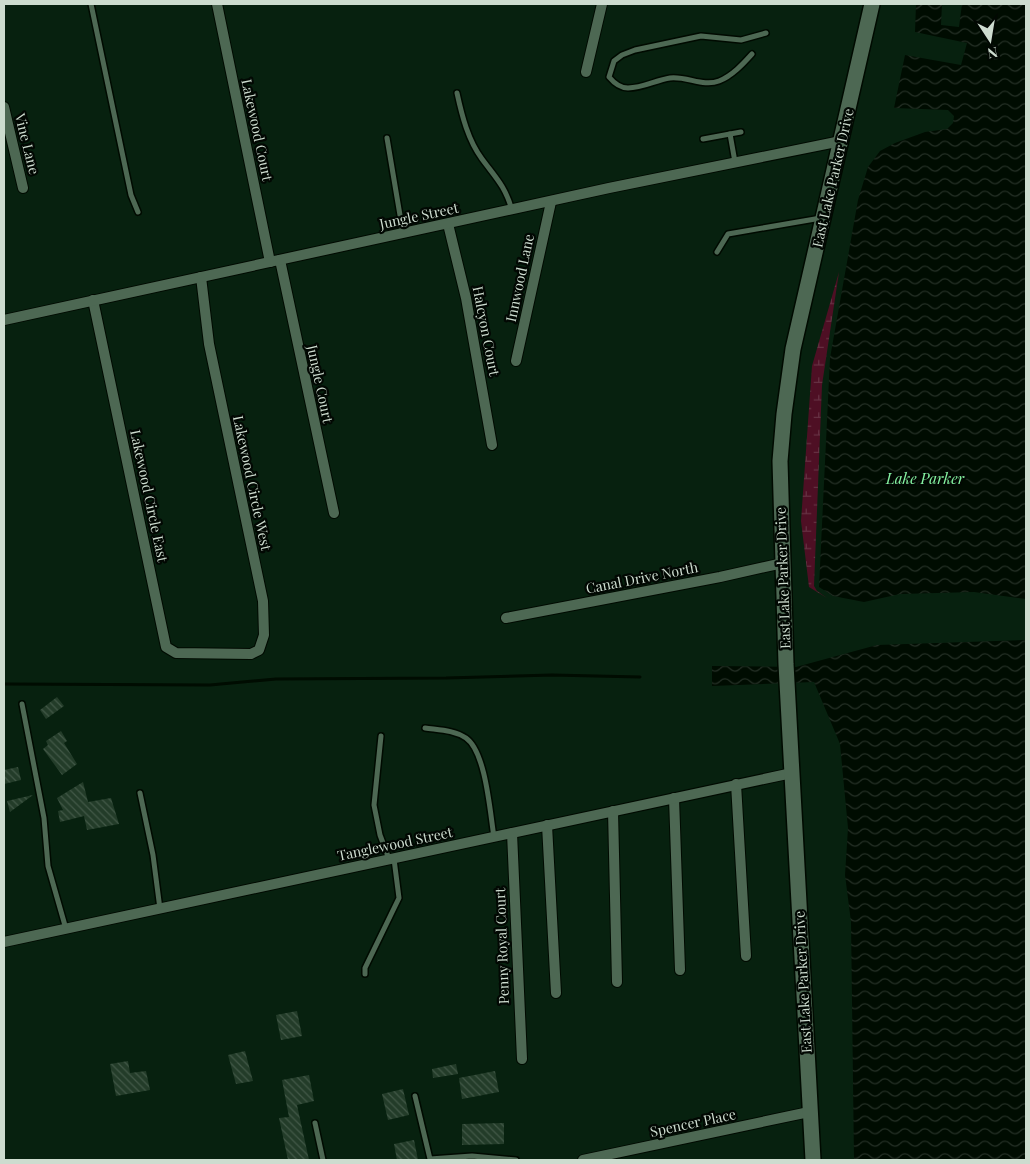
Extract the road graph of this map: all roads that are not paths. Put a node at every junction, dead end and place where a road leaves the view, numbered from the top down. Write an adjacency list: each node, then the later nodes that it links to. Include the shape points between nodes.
1 (91, 4): 19 (lane, via 131,195)
2 (217, 4): 24 (street, Lakewood Court)
3 (602, 4): 7 (street)
4 (872, 4): 14 (street, East Lake Parker Drive)
5 (766, 33): 6 (lane, via 741,40 701,36 635,50 614,61 609,77 620,86 629,88 669,78 711,83 738,69)
6 (752, 54)
7 (586, 72)
8 (457, 93): 18 (lane, via 462,116 476,149 504,186)
9 (4, 107): 16 (street, Vine Lane)
10 (742, 132): 11 (lane)
11 (730, 134): 13 (lane); 15 (lane)
12 (387, 138): 22 (lane)
13 (703, 139)
14 (841, 141): 15 (street, Jungle Street); 20 (street, East Lake Parker Drive)
15 (735, 162): 17 (street, Jungle Street)
16 (24, 188)
17 (551, 202): 18 (street, Jungle Street); 28 (street, Innwood Lane)
18 (512, 210): 21 (street, Jungle Street)
19 (138, 212)
20 (824, 218): 23 (lane, via 728,234); 31 (street, East Lake Parker Drive, via 793,349 784,414 780,481)
21 (448, 224): 22 (street, Jungle Street); 29 (street, Halcyon Court, via 466,298)
22 (403, 233): 24 (street, Jungle Street)
23 (717, 252)
24 (275, 261): 25 (street, Jungle Street); 30 (street, Jungle Court)
25 (201, 277): 26 (street, Jungle Street); 33 (street, Lakewood Circle West, via 209,344 264,617 262,640 256,653)
26 (94, 300): 27 (street, Jungle Street); 33 (street, Lakewood Circle East, via 166,647 176,653)
27 (4, 320)
28 (516, 361)
29 (492, 445)
30 (334, 513)
31 (783, 563): 32 (street, Canal Drive North); 37 (street, East Lake Parker Drive)
32 (506, 618)
33 (216, 654)
34 (22, 704): 47 (lane, via 44,818 48,866)
35 (425, 728): 44 (lane, via 461,735 474,748 487,794)
36 (381, 736): 45 (lane, via 374,805 380,835)
37 (792, 773): 38 (street, Tanglewood Street); 56 (street, East Lake Parker Drive)
38 (736, 784): 40 (street, Tanglewood Street); 49 (street)
39 (140, 793): 46 (lane)
40 (674, 798): 41 (street, Tanglewood Street); 50 (street)
41 (613, 811): 42 (street, Tanglewood Street); 52 (street)
42 (547, 825): 43 (street, Tanglewood Street); 53 (street)
43 (512, 833): 44 (street, Tanglewood Street); 54 (street, Penny Royal Court)
44 (494, 837): 45 (street, Tanglewood Street)
45 (392, 859): 46 (street, Tanglewood Street); 51 (lane, via 399,898)
46 (160, 909): 47 (street, Tanglewood Street)
47 (66, 929): 48 (street, Tanglewood Street)
48 (4, 942)
49 (746, 956)
50 (680, 970)
51 (365, 974)
52 (617, 982)
53 (556, 993)
54 (522, 1059)
55 (414, 1096): 59 (lane)
56 (809, 1112): 61 (street, Spencer Place); 62 (street, East Lake Parker Drive)
57 (315, 1123): 58 (lane)
58 (323, 1160)
59 (430, 1160): 60 (lane, via 472,1156)
60 (516, 1160)
61 (583, 1160)
62 (813, 1160)

